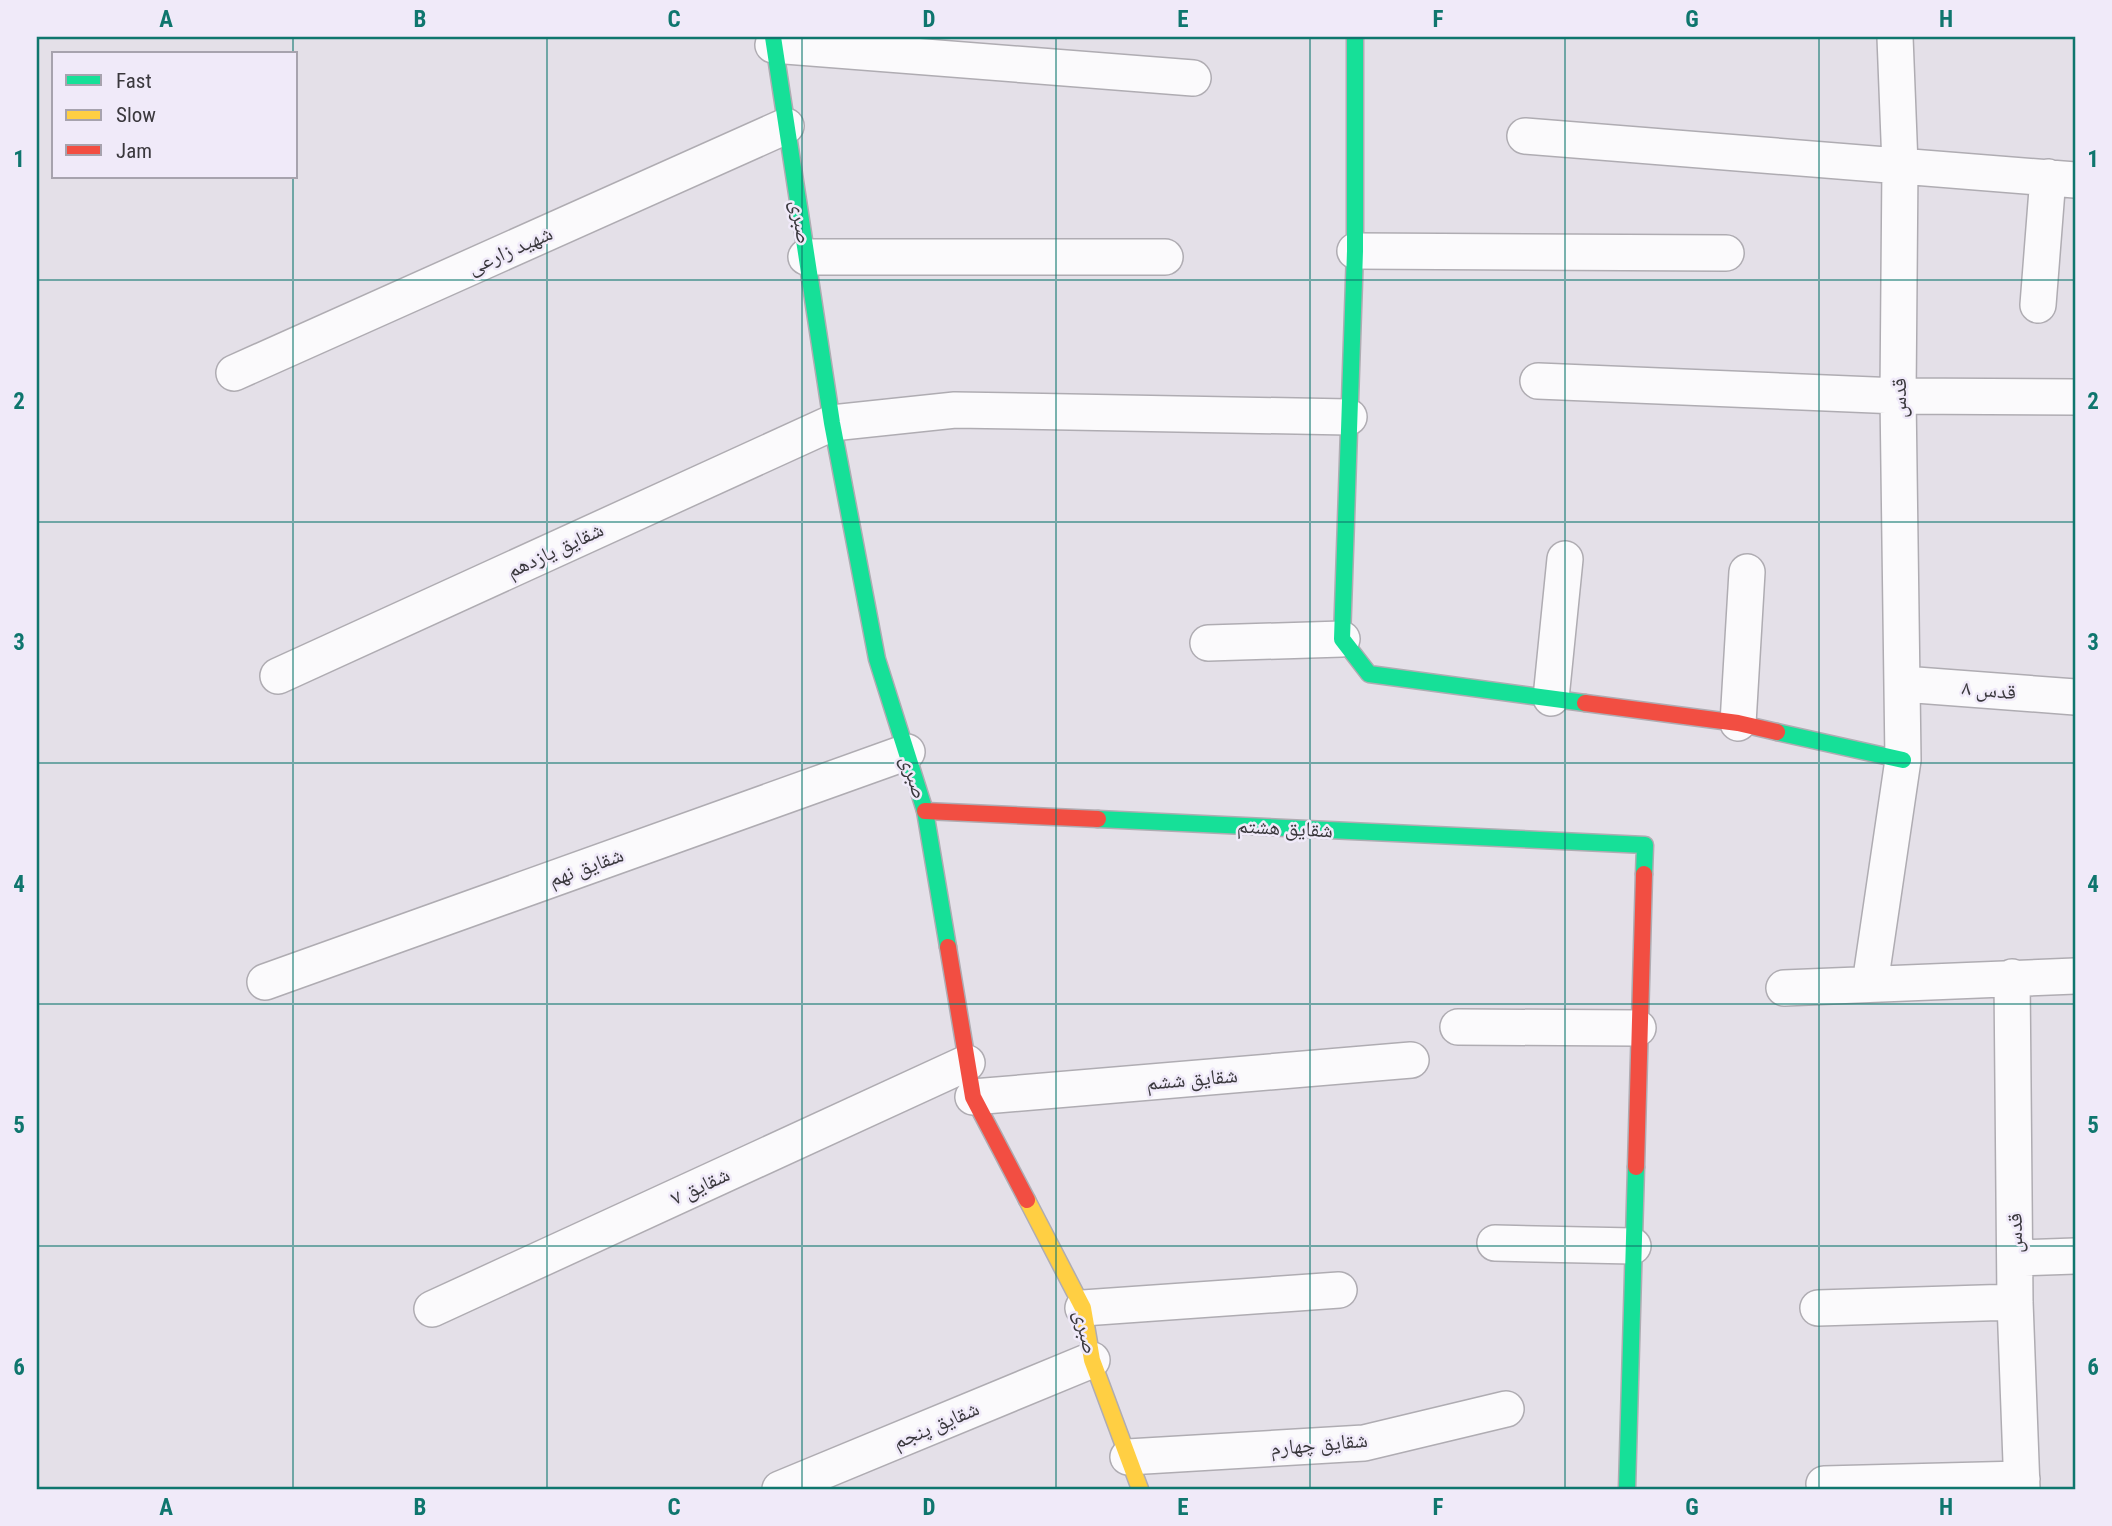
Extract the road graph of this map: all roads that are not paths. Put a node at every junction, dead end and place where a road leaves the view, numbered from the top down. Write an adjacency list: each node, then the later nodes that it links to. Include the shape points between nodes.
1 (1354, 37): 9 (street)
2 (1895, 37): 7 (street, قدس)
3 (773, 41): 4 (street); 5 (street, صبری)
4 (1192, 78)
5 (786, 126): 11 (street, صبری); 14 (street, شهید زارعی)
6 (1525, 136): 7 (street)
7 (1900, 165): 8 (street); 16 (street, قدس)
8 (2062, 178): 13 (street)
9 (1355, 251): 10 (street); 18 (street)
10 (1726, 253)
11 (806, 257): 12 (street); 19 (street, صبری)
12 (1166, 257)
13 (2038, 304)
14 (234, 373)
15 (1538, 381): 16 (street)
16 (1898, 397): 17 (street); 25 (street, قدس)
17 (2075, 397)
18 (1349, 417): 19 (street, شقایق یازدهم, via 956,410); 22 (street)
19 (832, 423): 24 (street, شقایق یازدهم); 29 (street, صبری, via 877,659)
20 (1566, 559): 27 (street)
21 (1747, 572): 28 (street)
22 (1342, 639): 23 (street); 27 (street, via 1369,674)
23 (1208, 643)
24 (278, 676)
25 (1903, 684): 26 (street, قدس ۸); 30 (street, قدس)
26 (2075, 697)
27 (1551, 698): 28 (street)
28 (1738, 723): 30 (street)
29 (907, 752): 31 (street, صبری); 34 (street, شقایق نهم)
30 (1903, 760): 35 (street, قدس)
31 (925, 811): 38 (street, شقایق هشتم, via 1645,845); 40 (street, صبری)
32 (2075, 976): 33 (street)
33 (2012, 977): 35 (street); 45 (street, قدس)
34 (265, 982)
35 (1870, 984): 36 (street)
36 (1784, 988)
37 (1458, 1027): 38 (street)
38 (1638, 1028): 43 (street)
39 (1410, 1060): 41 (street, شقایق ششم)
40 (967, 1063): 41 (street, صبری); 50 (street, شقایق ۷)
41 (973, 1097): 48 (street, صبری)
42 (1495, 1244): 43 (street)
43 (1633, 1246): 57 (street)
44 (2075, 1256): 45 (street)
45 (2015, 1258): 47 (street, قدس)
46 (1339, 1290): 48 (street)
47 (2015, 1302): 49 (street); 55 (street, قدس)
48 (1083, 1307): 51 (street, صبری)
49 (1818, 1308)
50 (432, 1309)
51 (1092, 1360): 53 (street, صبری); 56 (street, شقایق پنجم)
52 (1506, 1409): 53 (street, شقایق چهارم, via 1364,1443)
53 (1134, 1473)
54 (1824, 1484): 55 (street)
55 (2022, 1484)
56 (780, 1489)
57 (1627, 1489)

